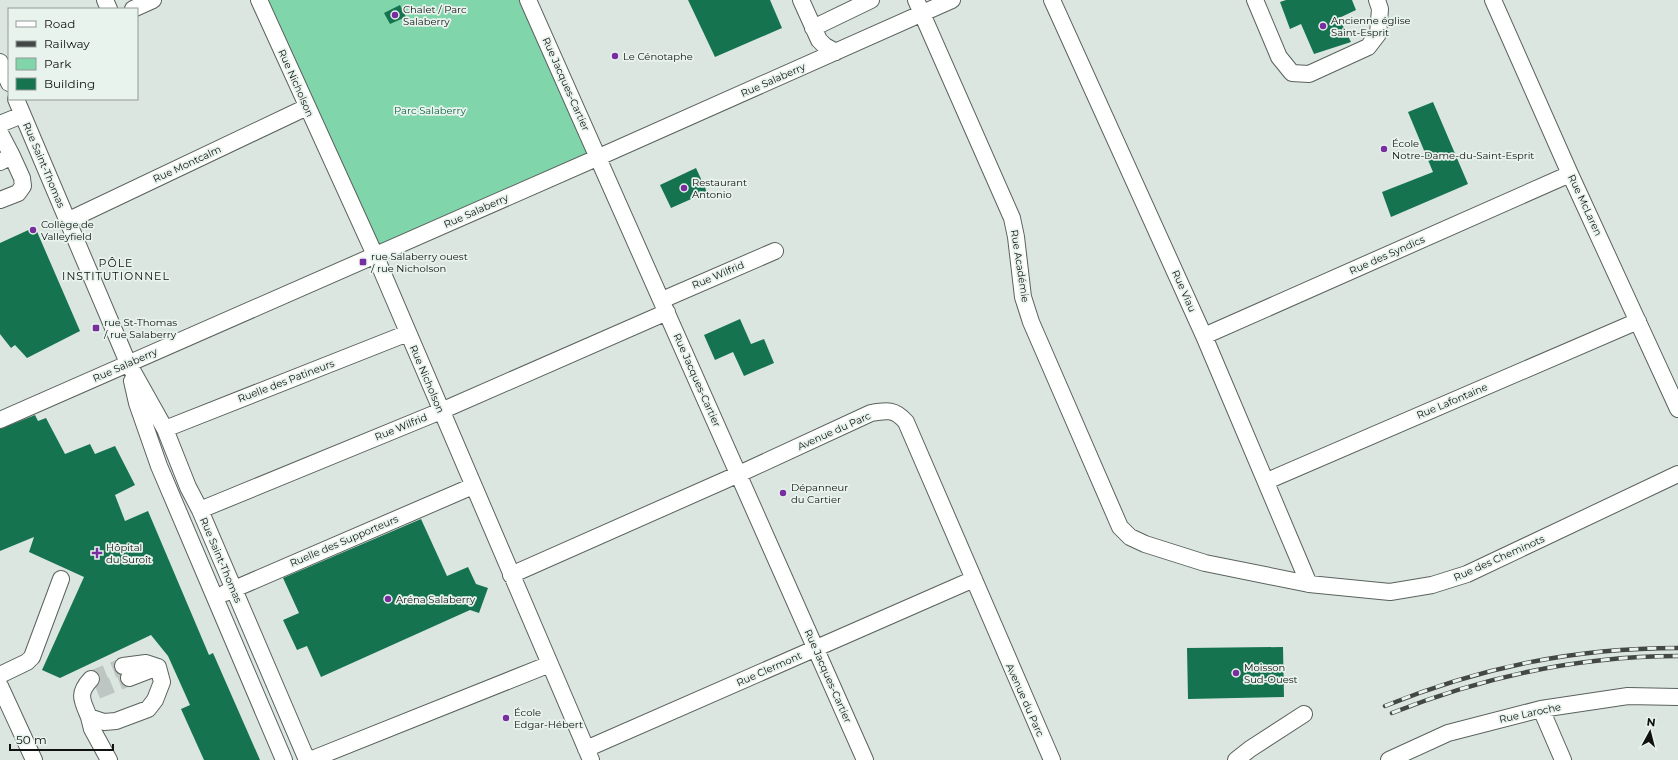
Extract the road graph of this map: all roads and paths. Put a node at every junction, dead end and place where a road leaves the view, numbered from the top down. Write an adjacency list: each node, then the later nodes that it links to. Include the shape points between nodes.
1 (153, 0): 12 (street)
2 (259, 0): 19 (street, Rue Nicholson)
3 (528, 0): 23 (street, Rue Jacques-Cartier)
4 (802, 0): 13 (street)
5 (871, 0): 13 (street)
6 (952, 0): 11 (street, Rue Salaberry)
7 (1052, 0): 33 (street, Rue Viau)
8 (1255, 0): 9 (street, via 1279,57 1292,73 1309,74 1368,47 1378,34 1380,9)
9 (1376, 0)
10 (1493, 0): 25 (street, Rue McLaren)
11 (919, 7): 14 (street, Rue Salaberry); 46 (street, Rue Académie, via 1012,218 1023,298 1031,322 1120,528 1130,537)
12 (135, 8)
13 (813, 28): 14 (street, via 819,40); 15 (street, via 816,44)
14 (836, 52): 15 (street, Rue Salaberry)
15 (811, 63): 23 (street, Rue Salaberry)
16 (4, 64): 17 (street)
17 (8, 79)
18 (16, 100): 20 (street, Rue Saint-Thomas)
19 (307, 107): 27 (street, Rue Montcalm); 29 (street, Rue Nicholson)
20 (22, 115): 21 (street); 27 (street, Rue Saint-Thomas)
21 (0, 124)
22 (0, 133): 24 (street)
23 (599, 157): 29 (street, Rue Salaberry); 30 (street, Rue Jacques-Cartier)
24 (6, 159): 26 (street, via 22,178 23,186 18,193)
25 (1570, 174): 31 (street, Rue McLaren); 33 (street, Rue des Syndics)
26 (0, 200)
27 (67, 221): 34 (street, Rue Saint-Thomas)
28 (775, 251): 30 (street, Rue Wilfrid)
29 (374, 255): 32 (street, Rue Nicholson); 34 (street, Rue Salaberry)
30 (664, 306): 36 (street, Rue Wilfrid); 39 (street, Rue Jacques-Cartier)
31 (1638, 321): 35 (street, Rue McLaren); 41 (street, Rue Lafontaine)
32 (408, 333): 36 (street, Rue Nicholson); 38 (street, Ruelle des Patineurs)
33 (1204, 336): 41 (street, Rue Viau)
34 (128, 364): 37 (street, Rue Salaberry); 38 (street, Rue Saint-Thomas); 44 (street, Rue Saint-Thomas, via 137,403)
35 (1678, 409)
36 (440, 411): 42 (street, Rue Nicholson); 45 (street, Rue Wilfrid)
37 (0, 420)
38 (165, 428): 43 (street, Rue Saint-Thomas)
39 (739, 474): 47 (street, Avenue du Parc); 49 (street, Avenue du Parc, via 871,413 885,410 899,414 906,422); 53 (street, Rue Jacques-Cartier)
40 (1678, 474): 50 (street, Rue des Cheminots, via 1467,574 1432,585 1390,592)
41 (1266, 481): 50 (street, Rue Viau)
42 (473, 486): 47 (street, Rue Nicholson); 51 (street, Ruelle des Supporteurs)
43 (188, 487): 44 (street); 45 (street, Rue Saint-Thomas)
44 (171, 493): 52 (street, Rue Saint-Thomas)
45 (200, 510): 51 (street, Rue Saint-Thomas)
46 (1145, 544): 50 (street, Rue des Cheminots, via 1205,562)
47 (511, 575): 54 (street, Rue Nicholson)
48 (61, 579): 56 (street, via 32,657)
49 (974, 579): 53 (street, Rue Clermont); 72 (street, Avenue du Parc)
50 (1309, 584)
51 (234, 589): 52 (street, Ruelle des Supporteurs); 69 (street, Rue Saint-Thomas)
52 (215, 597): 68 (street, Rue Saint-Thomas)
53 (816, 648): 64 (street, Rue Clermont); 71 (street, Rue Jacques-Cartier)
54 (550, 664): 64 (street, Rue Nicholson); 70 (street)
55 (126, 672): 63 (street, via 146,662 158,667 162,682 155,700 148,709 116,721)
56 (0, 675)
57 (94, 685): 63 (street, via 85,685 81,699)
58 (0, 686): 61 (street)
59 (1678, 697): 60 (street, Rue Laroche, via 1628,696)
60 (1541, 709): 74 (street, Rue Laroche, via 1448,733); 75 (street)
61 (6, 714): 65 (street)
62 (1304, 714): 73 (street)
63 (97, 720): 66 (street, via 92,729); 67 (street)
64 (588, 755)
65 (34, 760)
66 (109, 760)
67 (120, 760)
68 (284, 760)
69 (307, 760)
70 (310, 760)
71 (865, 760)
72 (1052, 760)
73 (1236, 760)
74 (1389, 760)
75 (1563, 760)

